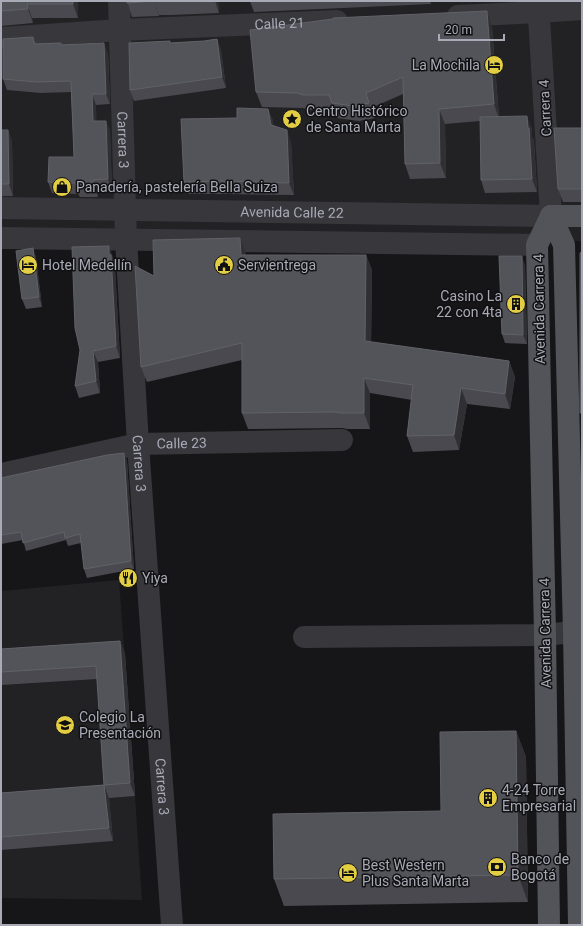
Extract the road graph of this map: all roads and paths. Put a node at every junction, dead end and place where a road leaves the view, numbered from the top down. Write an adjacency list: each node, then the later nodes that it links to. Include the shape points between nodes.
1 (119, 1): 6 (street, Carrera 3)
2 (538, 7): 3 (street); 4 (street); 10 (street, Carrera 4)
3 (582, 9)
4 (436, 17)
5 (357, 20): 6 (street, Calle 21)
6 (120, 30): 7 (street, Calle 21); 9 (street, Carrera 3)
7 (1, 38)
8 (1, 208): 9 (street, Avenida Calle 22)
9 (125, 210): 10 (street, Avenida Calle 22); 13 (street, Carrera 3)
10 (551, 216): 11 (main road, Avenida Calle 22); 14 (main road, Avenida Carrera 4); 15 (main road, Avenida Carrera 4)
11 (582, 216)
12 (1, 238): 13 (street, Avenida Calle 22)
13 (126, 239): 14 (street, Avenida Calle 22); 17 (street, Carrera 3)
14 (537, 245): 15 (main road, Avenida Calle 22); 20 (main road, Avenida Carrera 4)
15 (573, 245): 19 (main road, Avenida Carrera 4)
16 (342, 440): 17 (street, Calle 23)
17 (138, 444): 18 (street, Calle 23); 22 (street, Carrera 3)
18 (1, 474)
19 (578, 632): 20 (street); 24 (main road, Avenida Carrera 4)
20 (545, 635): 21 (street); 23 (main road, Avenida Carrera 4)
21 (304, 637)
22 (172, 925)
23 (550, 925)
24 (579, 925)

